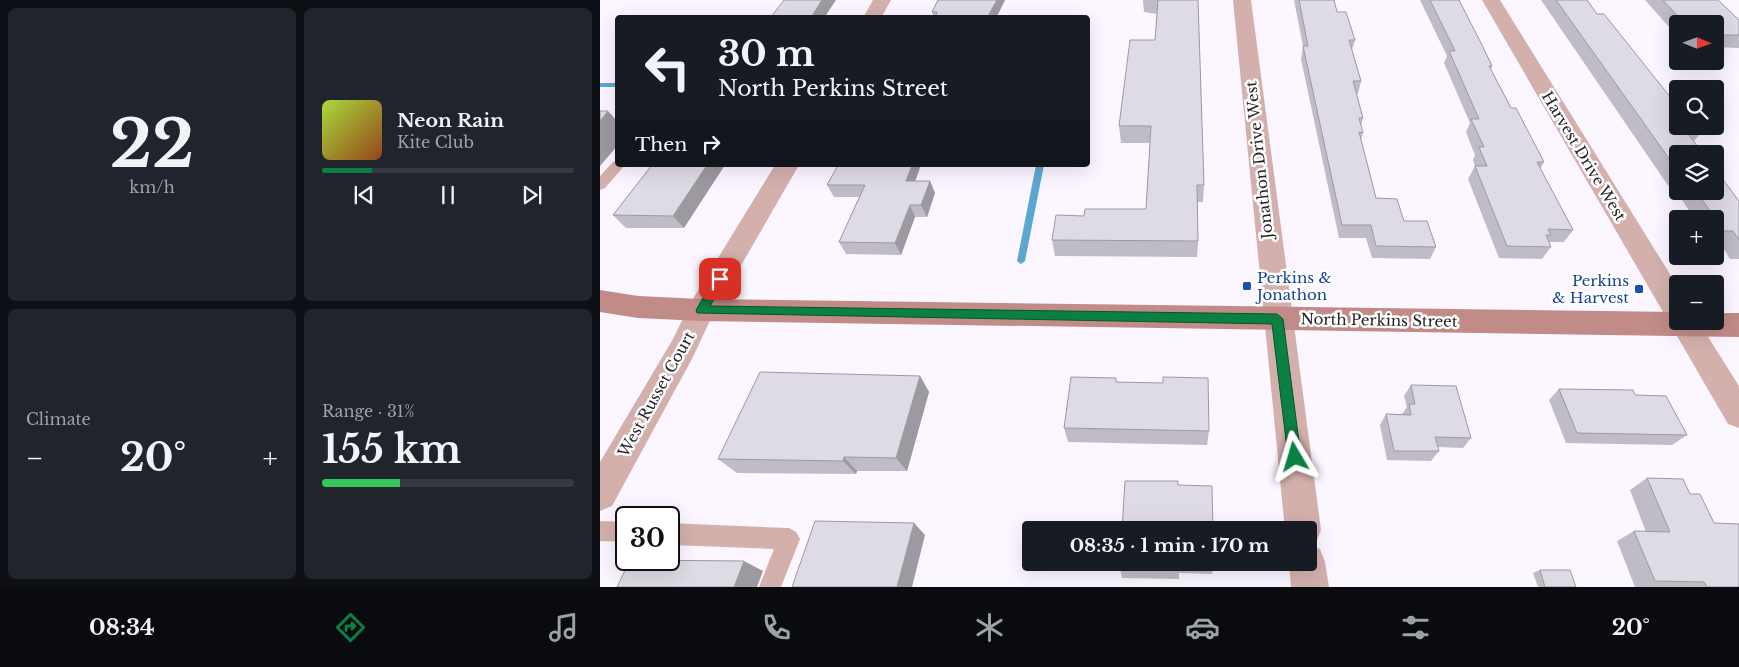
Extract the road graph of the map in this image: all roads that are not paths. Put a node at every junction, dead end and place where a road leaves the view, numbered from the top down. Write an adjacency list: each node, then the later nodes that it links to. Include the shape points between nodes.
1 (882, 0): 4 (street)
2 (1242, 0): 13 (street, Jonathon Drive West)
3 (1491, 0): 10 (street, Harvest Drive West)
4 (874, 15)
5 (600, 122): 6 (lane)
6 (615, 122)
7 (616, 167): 9 (lane)
8 (786, 167): 12 (street, West Russet Court)
9 (600, 185)
10 (1669, 297)
11 (600, 301): 12 (street, North Perkins Street, via 638,307)
12 (702, 310): 13 (street, North Perkins Street); 19 (street, West Russet Court)
13 (1277, 319): 14 (street, North Perkins Street); 20 (street, Jonathon Drive West)
14 (1669, 319)
15 (1724, 323): 16 (street, North Perkins Street)
16 (1739, 325)
17 (1689, 330): 18 (street, Harvest Drive West)
18 (1739, 414)
19 (600, 494)
20 (1302, 521)
21 (600, 531): 22 (lane)
22 (615, 532)
23 (680, 534): 25 (lane, via 788,539)
24 (1308, 571): 26 (street)
25 (770, 587)
26 (1310, 587)

